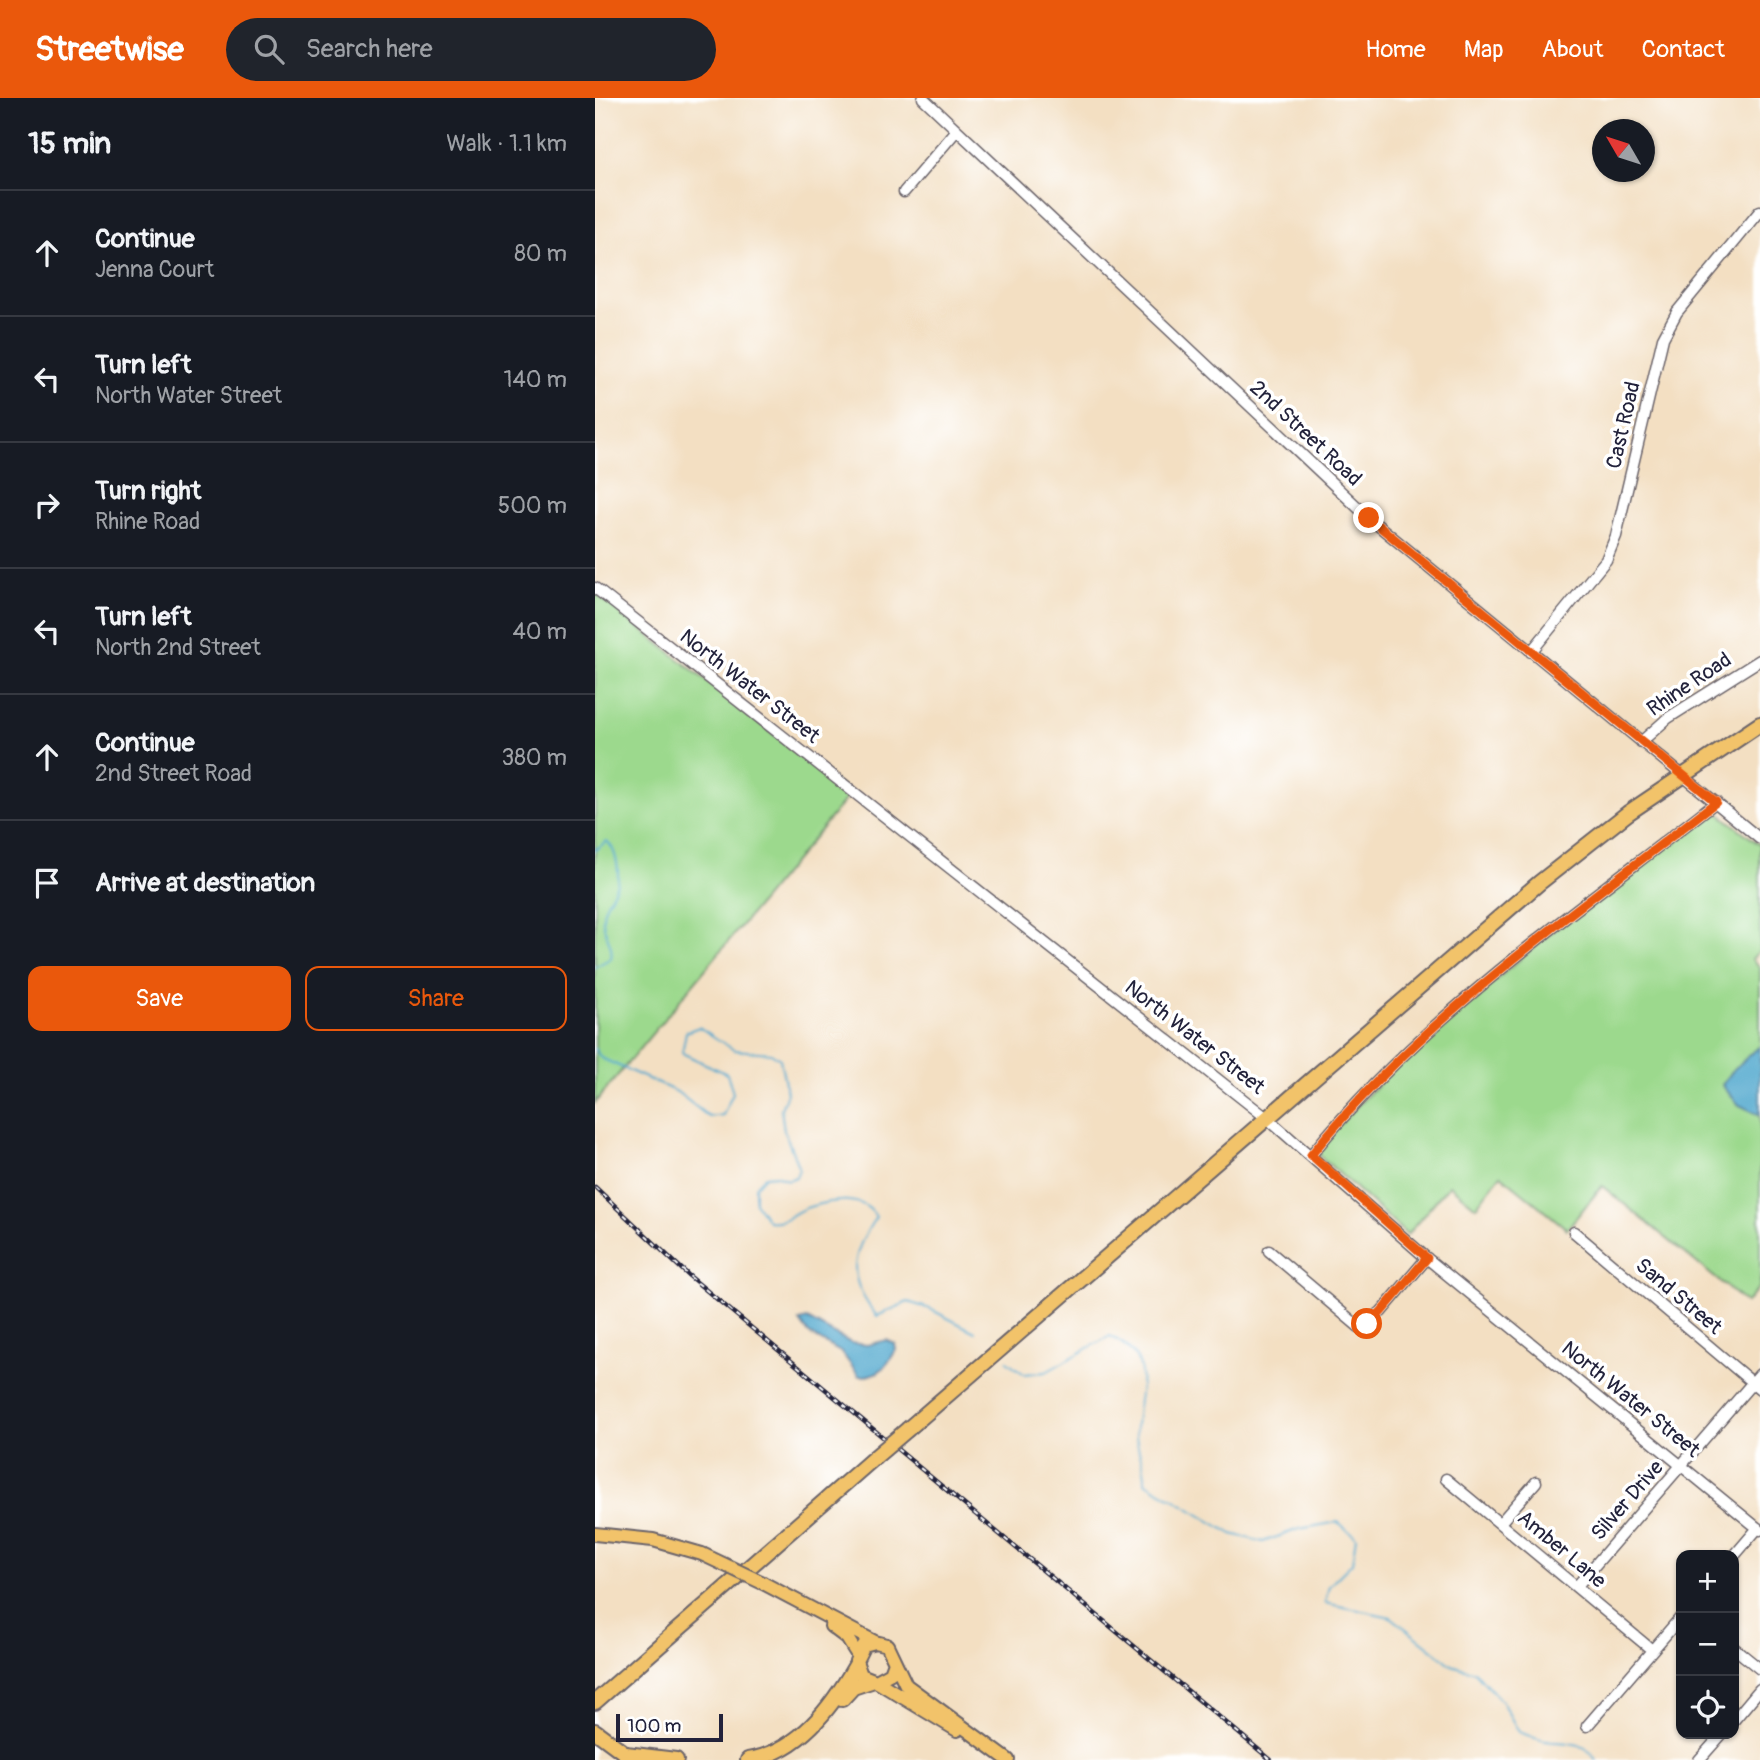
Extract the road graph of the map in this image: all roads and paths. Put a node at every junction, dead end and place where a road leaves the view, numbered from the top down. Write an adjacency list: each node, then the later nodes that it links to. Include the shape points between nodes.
1 (923, 98): 2 (street, 2nd Street Road)
2 (957, 130): 3 (street); 6 (street, 2nd Street Road, via 1369,518)
3 (904, 192)
4 (1760, 211): 6 (street, Cast Road, via 1677,312 1663,338 1616,536 1606,560)
5 (595, 588): 13 (street, North Water Street)
6 (1531, 652): 9 (street, 2nd Street Road)
7 (1760, 660): 9 (street, Rhine Road, via 1668,718)
8 (1760, 724): 10 (highway)
9 (1641, 742): 10 (street, 2nd Street Road)
10 (1681, 775): 11 (street, 2nd Street Road); 13 (highway, via 1539,883)
11 (1716, 802): 12 (street, 2nd Street Road); 14 (street, via 1494,977 1365,1093)
12 (1760, 839)
13 (1269, 1119): 14 (street, North Water Street); 33 (highway, bridge)
14 (1311, 1155): 17 (street, North Water Street)
15 (1574, 1232): 19 (street, Sand Street)
16 (1269, 1251): 17 (street, via 1359,1327 1381,1312)
17 (1427, 1258): 20 (street, North Water Street)
18 (1760, 1374): 19 (street, Silver Drive)
19 (1756, 1386): 20 (street, Silver Drive)
20 (1682, 1465): 24 (street, North Water Street); 30 (street, Silver Drive)
21 (1446, 1479): 23 (street, Amber Lane)
22 (1536, 1482): 23 (street)
23 (1500, 1523): 30 (street, Amber Lane)
24 (1759, 1529): 28 (street)
25 (595, 1534): 26 (main road)
26 (621, 1537): 27 (main road); 29 (main road, bridge, via 668,1543)
27 (595, 1540)
28 (1739, 1551)
29 (763, 1583): 32 (main road); 36 (main road, via 842,1633)
30 (1577, 1586): 34 (street, Amber Lane)
31 (1676, 1623): 34 (street)
32 (875, 1642): 36 (main road, via 864,1645); 37 (main road, via 887,1646)
33 (663, 1643): 41 (highway); 42 (highway)
34 (1652, 1650): 44 (street)
35 (1739, 1652): 38 (street)
36 (857, 1660): 39 (main road, via 861,1675); 51 (highway, via 842,1689 805,1733 784,1748)
37 (895, 1662): 39 (main road, via 891,1673); 48 (main road, via 906,1685)
38 (1760, 1669)
39 (874, 1681): 48 (main road); 52 (highway, via 853,1687 811,1737)
40 (1760, 1689): 43 (street)
41 (595, 1694)
42 (595, 1702)
43 (1739, 1714)
44 (1587, 1726)
45 (595, 1731): 50 (highway, via 626,1754)
46 (1718, 1739): 53 (street)
47 (595, 1743): 49 (highway)
48 (1003, 1757)
49 (622, 1760)
50 (675, 1760)
51 (748, 1760)
52 (775, 1760)
53 (1700, 1760)

